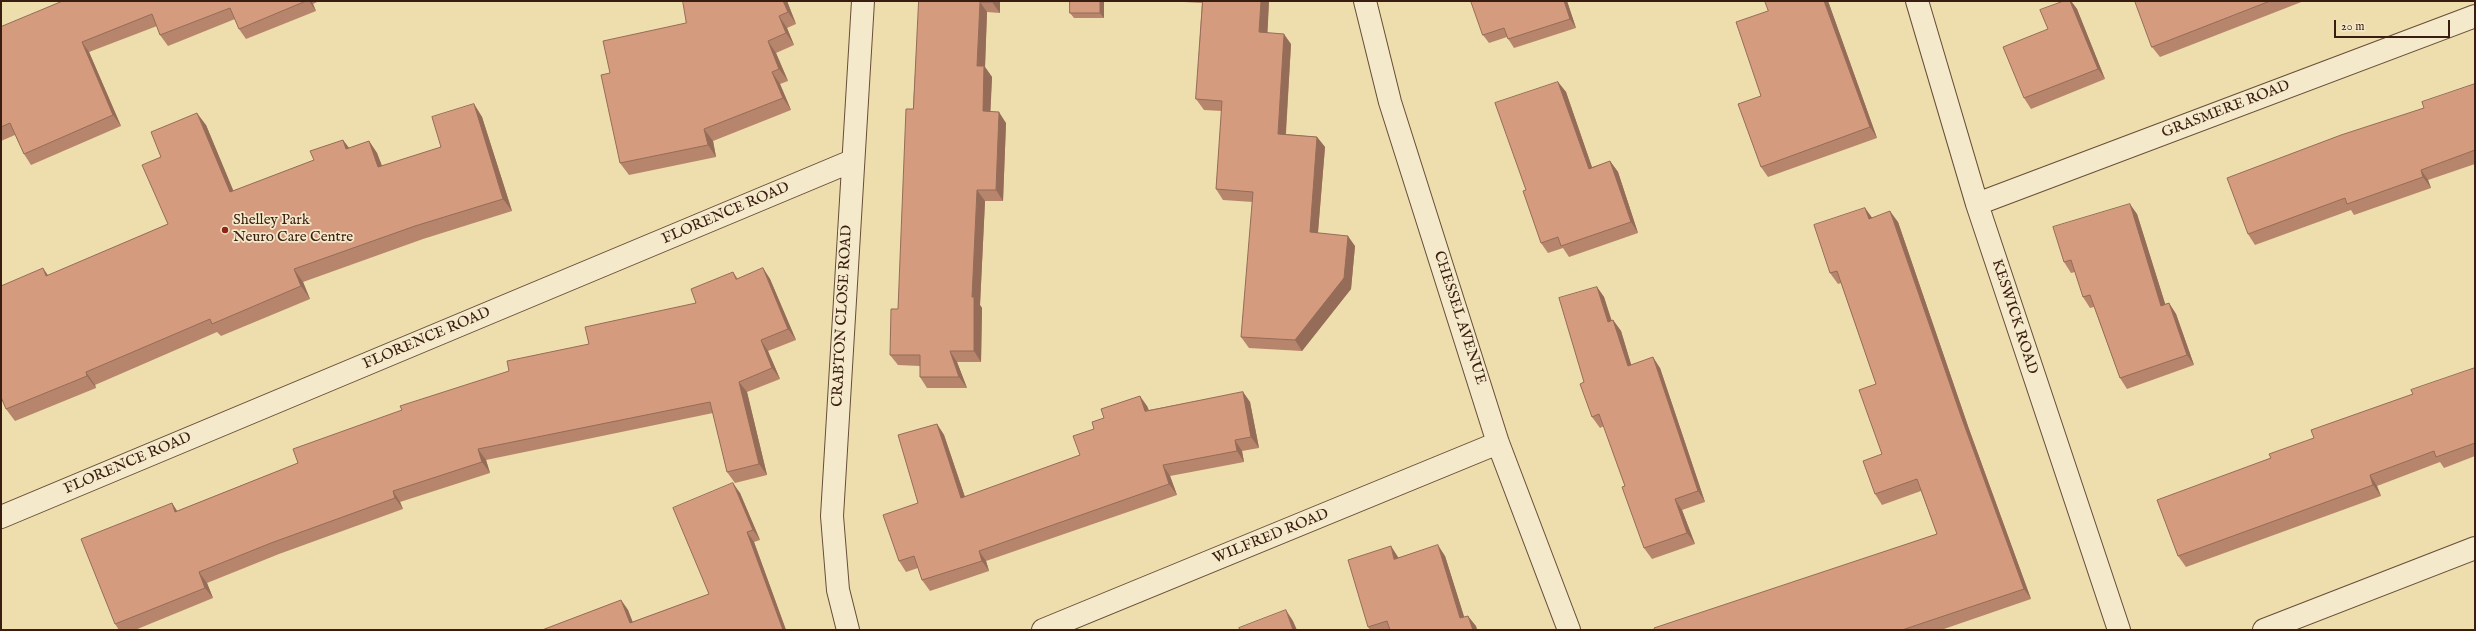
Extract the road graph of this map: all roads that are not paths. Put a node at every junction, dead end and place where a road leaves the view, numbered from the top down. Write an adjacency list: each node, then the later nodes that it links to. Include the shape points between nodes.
1 (863, 1): 5 (street, CRABTON CLOSE ROAD)
2 (1365, 1): 7 (street, CHESSEL AVENUE, via 1390,102)
3 (1917, 1): 6 (street, KESWICK ROAD)
4 (2475, 16): 6 (street, GRASMERE ROAD)
5 (852, 161): 8 (street, FLORENCE ROAD); 10 (street, CRABTON CLOSE ROAD, via 832,516 838,590)
6 (1977, 204): 13 (street, KESWICK ROAD)
7 (1498, 443): 11 (street, WILFRED ROAD); 12 (street, CHESSEL AVENUE)
8 (3, 512)
9 (2475, 548): 14 (street)
10 (848, 630)
11 (1043, 630)
12 (1569, 630)
13 (2119, 630)
14 (2264, 630)

